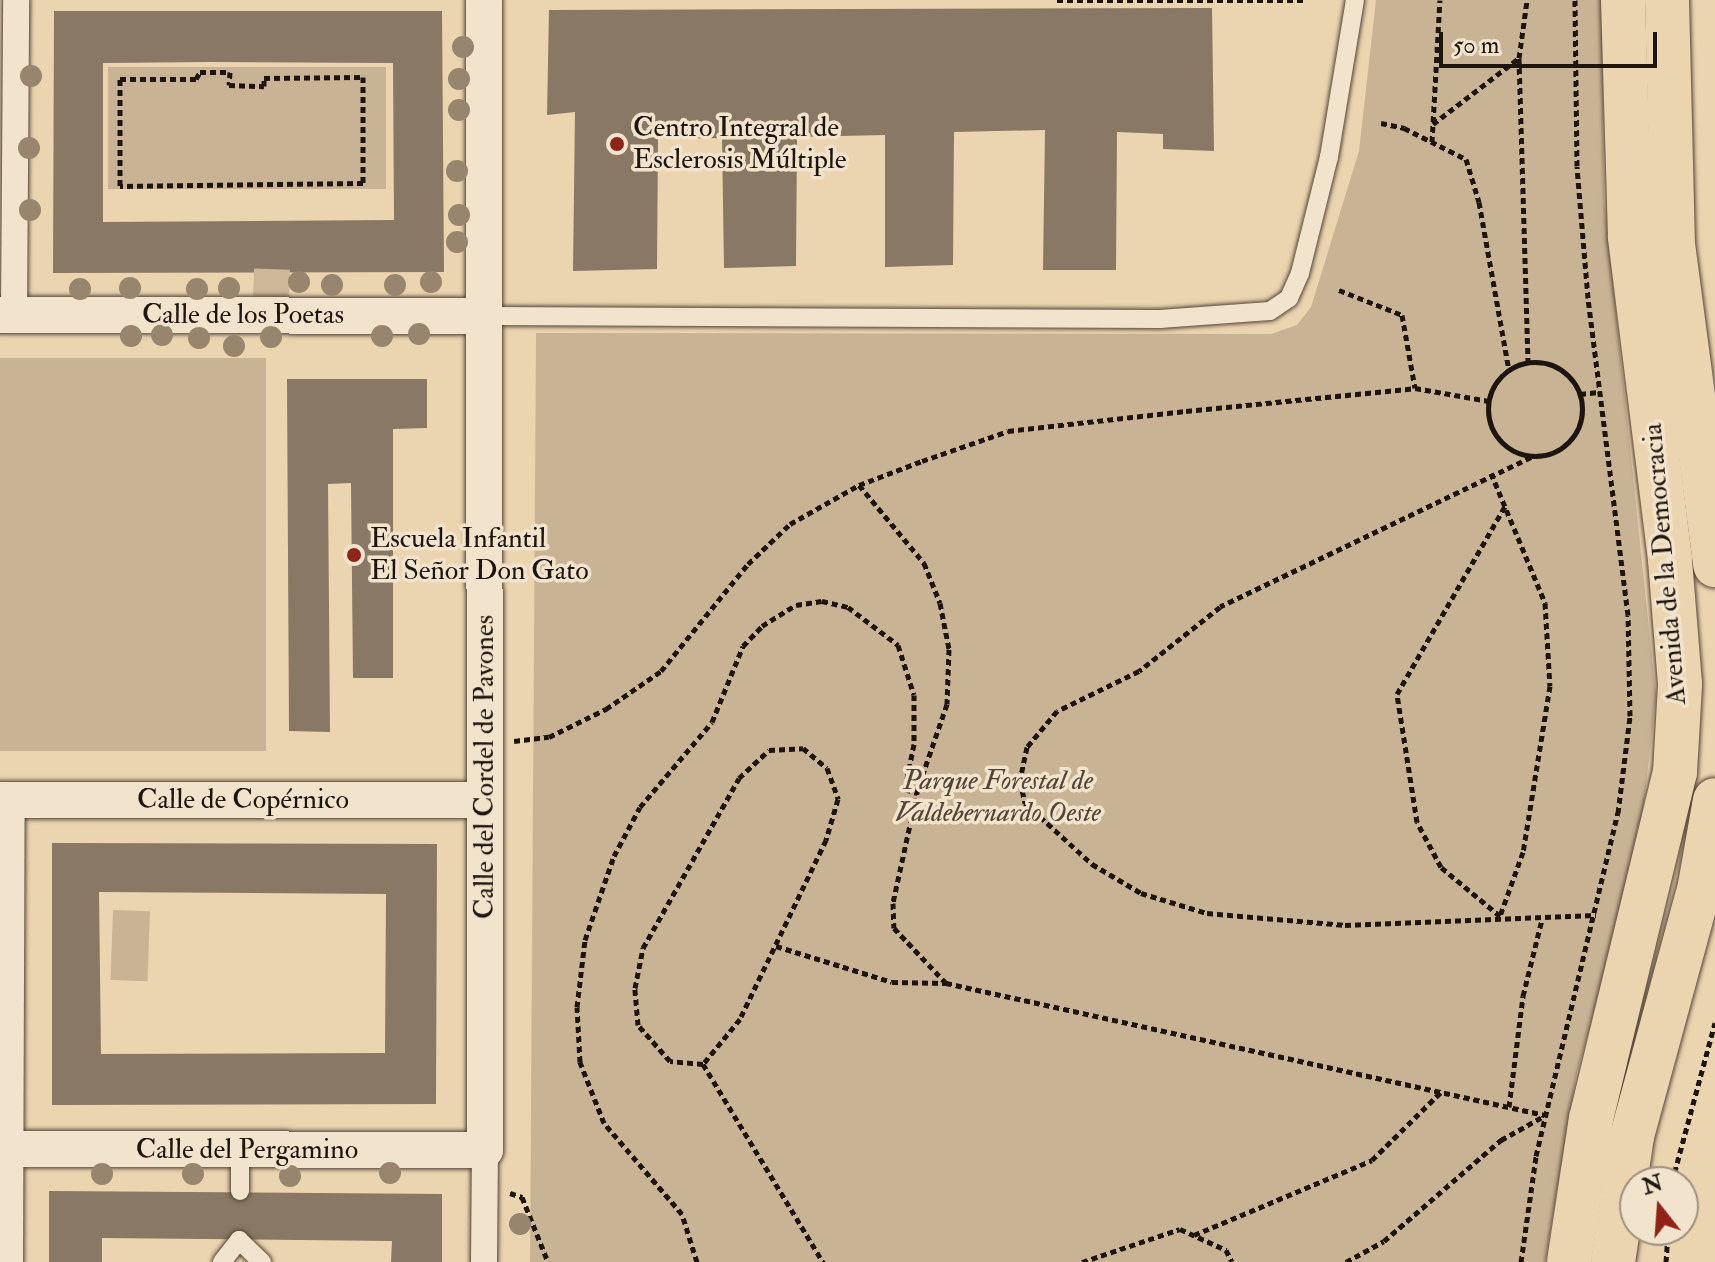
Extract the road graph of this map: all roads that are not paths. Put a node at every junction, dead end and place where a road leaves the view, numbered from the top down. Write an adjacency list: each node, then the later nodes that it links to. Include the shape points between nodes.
1 (16, 0): 6 (street)
2 (484, 0): 7 (street, Calle del Cordel de Pavones)
3 (1355, 0): 7 (lane, via 1329,157 1300,273 1289,298 1270,311 1160,319)
4 (1623, 0): 20 (main road, Avenida de la Democracia, via 1630,236 1680,684 1675,772 1591,1119)
5 (1667, 0): 8 (main road, Avenida de la Democracia, via 1673,244)
6 (7, 314): 7 (street, Calle de los Poetas, via 271,307)
7 (486, 316): 10 (street, Calle del Cordel de Pavones)
8 (1715, 565)
9 (6, 800): 10 (street, Calle de Copérnico); 12 (street)
10 (485, 800): 14 (street, Calle del Cordel de Pavones)
11 (1715, 800): 21 (main road, via 1700,885 1632,1136)
12 (5, 1149): 13 (street, Calle del Pergamino); 16 (street)
13 (240, 1150): 14 (street, Calle del Pergamino); 15 (lane)
14 (485, 1167): 19 (street)
15 (240, 1191)
16 (10, 1262)
17 (222, 1262): 18 (lane, via 239,1240)
18 (262, 1262)
19 (484, 1262)
20 (1569, 1262)
21 (1613, 1262)

